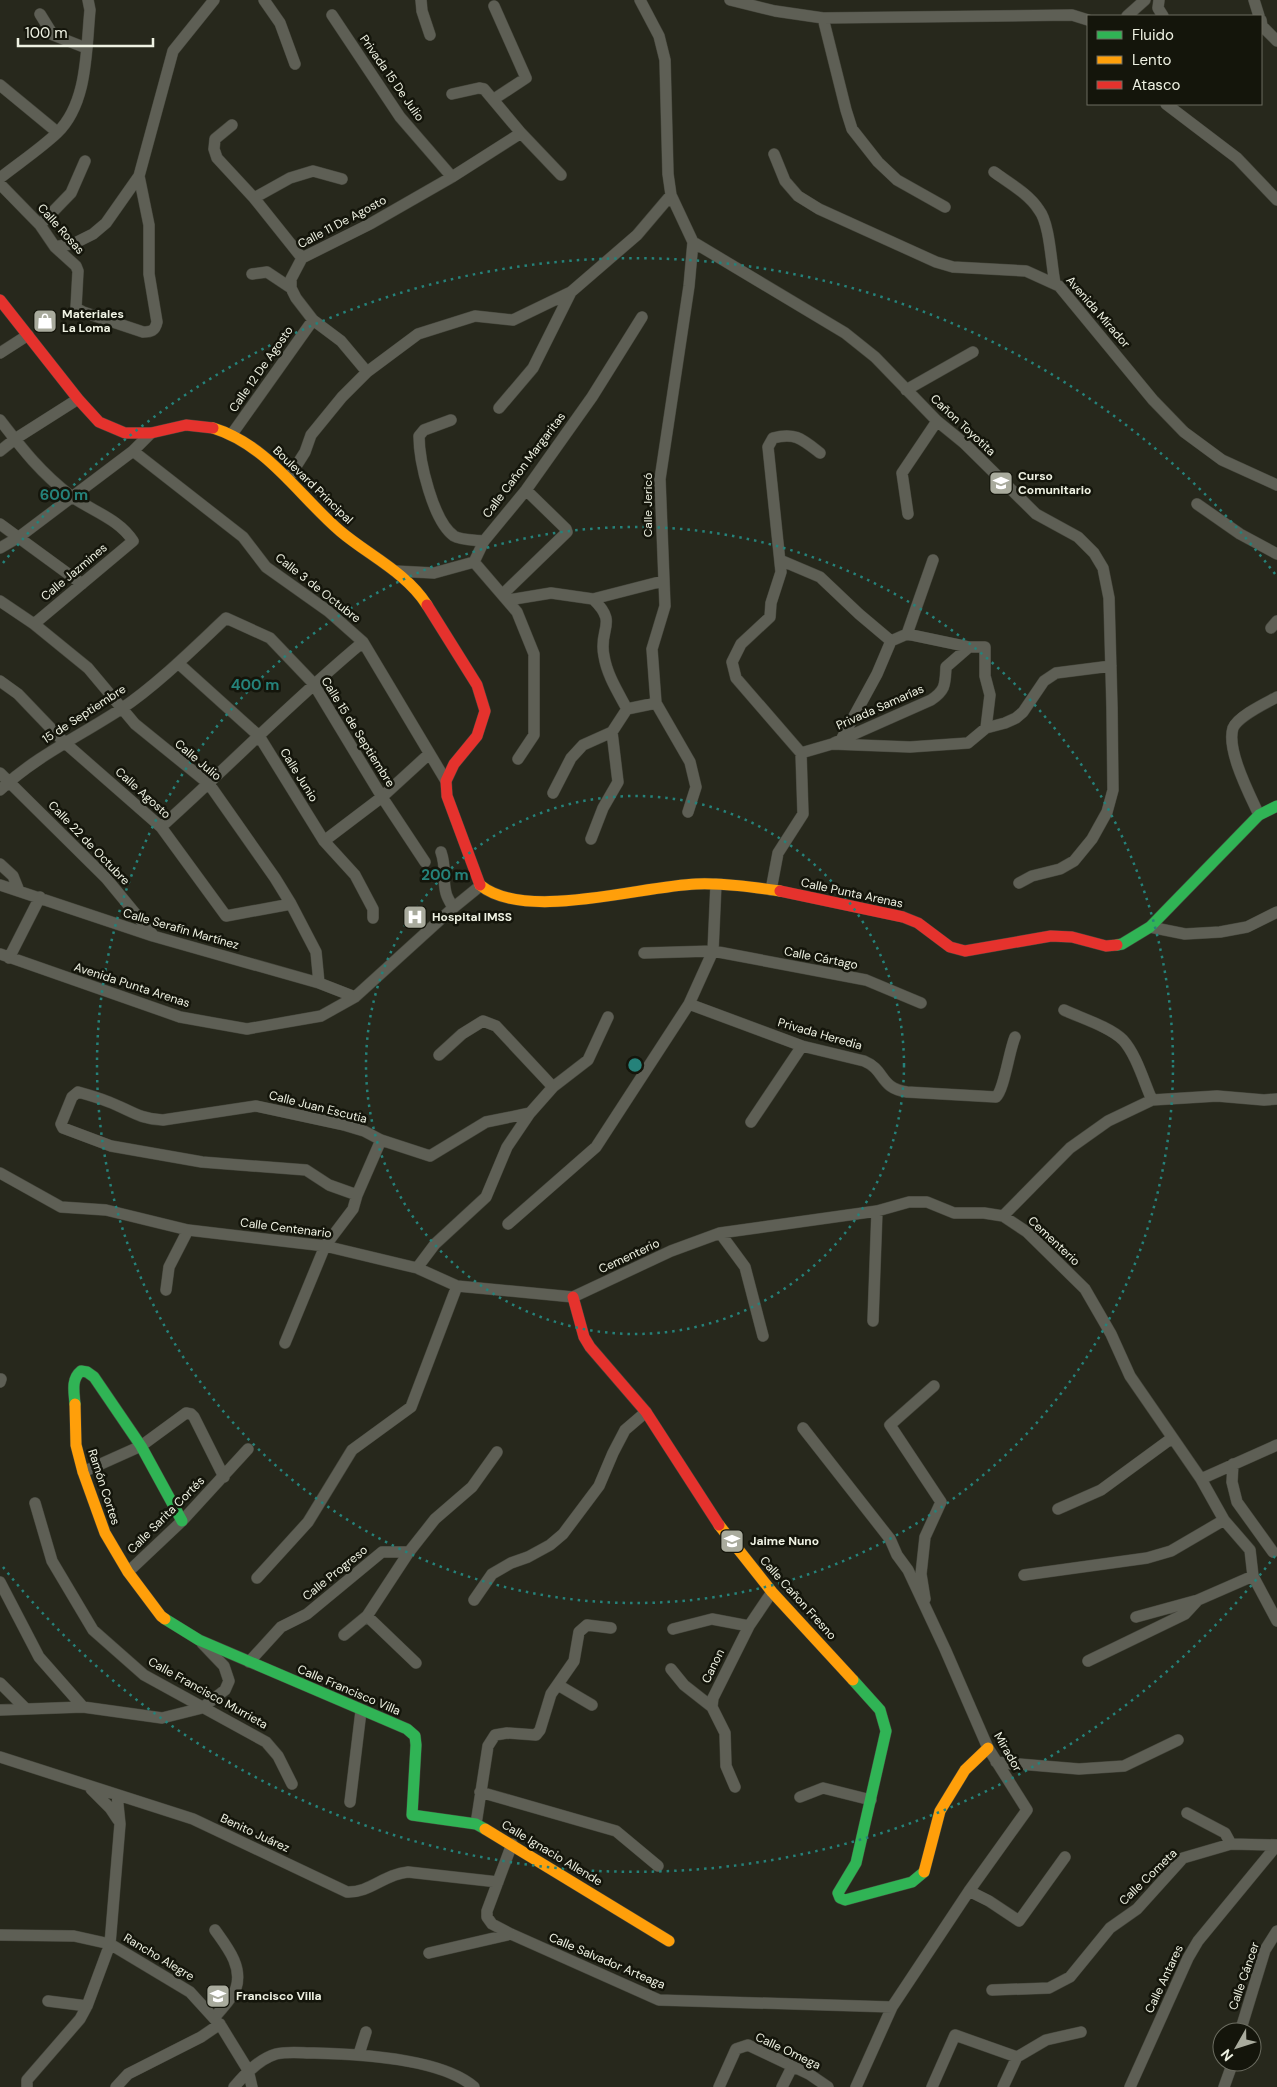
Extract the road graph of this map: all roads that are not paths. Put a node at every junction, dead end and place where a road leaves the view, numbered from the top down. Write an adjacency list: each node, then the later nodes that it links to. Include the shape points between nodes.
1 (88, 0): 21 (street)
2 (214, 0): 34 (street, via 173,51)
3 (264, 0): 22 (street, via 280,23)
4 (421, 0): 19 (street)
5 (640, 0): 39 (street, via 659,36 665,60)
6 (730, 0): 16 (street)
7 (1145, 0): 13 (street)
8 (1160, 0): 14 (street, via 1158,8)
9 (1254, 0): 15 (street)
10 (494, 6): 25 (street, via 526,78)
11 (40, 14): 21 (street, via 53,35)
12 (332, 15): 35 (street, Privada 15 De Julio, via 400,118)
13 (1128, 15)
14 (1162, 15)
15 (1260, 15)
16 (823, 18): 17 (street, via 1072,15); 42 (street, via 852,129 897,180)
17 (1087, 20)
18 (1262, 26): 20 (street)
19 (430, 35)
20 (1277, 41)
21 (86, 48): 28 (street, via 81,86 71,115)
22 (295, 64)
23 (0, 85): 28 (street)
24 (452, 94): 25 (street, via 479,88)
25 (494, 99): 29 (street)
26 (1167, 105): 41 (street, via 1237,158)
27 (232, 125): 40 (street, via 215,139 214,149 218,158)
28 (57, 132): 36 (street)
29 (521, 133): 33 (street); 35 (street, Calle 11 De Agosto)
30 (774, 154): 48 (street, Avenida Mirador, via 785,181 798,196 819,209 936,262 953,267 1026,270)
31 (85, 161): 43 (street, via 71,193)
32 (994, 172): 48 (street, via 1031,200 1040,211)
33 (561, 174)
34 (139, 176): 45 (street, via 106,223 93,234 75,243); 45 (street, Calle Rosas, via 149,225 149,274 156,329 143,332 76,308 78,271)
35 (452, 177): 46 (street, Calle 11 De Agosto)
36 (0, 178)
37 (342, 179): 40 (street, via 312,171 290,178)
38 (0, 184): 43 (street, Calle Rosas)
39 (671, 195): 44 (street); 50 (street, via 637,235)
40 (254, 198): 46 (street)
41 (1277, 200)
42 (945, 207)
43 (40, 225): 45 (street, Calle Rosas)
44 (693, 242): 58 (street, Cañon Toyotita, via 845,333 875,357); 85 (street, Calle Jericó, via 660,479)
45 (55, 247)
46 (302, 258): 49 (street, Calle 11 De Agosto, via 291,279)
47 (252, 274): 49 (street, via 266,272)
48 (1055, 283): 71 (street, Avenida Mirador, via 1184,432 1222,460)
49 (291, 288): 53 (street)
50 (571, 292): 57 (street, via 513,320 475,316 418,334); 60 (street, via 533,368)
51 (0, 300): 54 (street, Boulevard Principal)
52 (642, 317): 72 (street, Calle Cañon Margaritas, via 592,397)
53 (313, 320): 57 (street, via 341,341); 65 (street, Calle 12 De Agosto)
54 (28, 335): 56 (street); 59 (street, Boulevard Principal)
55 (973, 352): 58 (street)
56 (0, 353)
57 (368, 372): 70 (street, via 342,397 311,435 305,452)
58 (906, 390): 63 (street, Cañon Toyotita)
59 (78, 399): 64 (street, Boulevard Principal, via 99,422 125,433); 66 (street)
60 (499, 408)
61 (0, 420): 66 (street)
62 (450, 420): 78 (street, via 424,430 419,436 433,507 443,526 455,537)
63 (937, 421): 75 (street, via 902,473); 97 (street, Cañon Toyotita, via 1036,514 1078,537 1094,553 1103,568 1109,598)
64 (151, 433): 65 (street, Boulevard Principal, via 186,425 206,426); 68 (street)
65 (232, 434): 70 (street, Boulevard Principal, via 259,451)
66 (15, 439): 67 (street); 73 (street, via 30,460)
67 (0, 451)
68 (133, 451): 73 (street); 94 (street, Calle 3 de Octubre, via 243,537 266,567 328,611)
69 (820, 453): 81 (street, via 802,439 786,435 773,438 768,446)
70 (288, 479): 84 (street, Boulevard Principal, via 340,531)
71 (1277, 485)
72 (526, 490): 78 (street, Calle Cañon Margaritas); 87 (street, via 567,532)
73 (73, 497): 77 (street); 86 (street, Calle Jazmines, via 125,529 132,541)
74 (1197, 504): 80 (street, via 1240,534)
75 (908, 514)
76 (0, 524): 77 (street)
77 (19, 537): 79 (street); 86 (street)
78 (484, 541): 83 (street, Calle Cañon Margaritas)
79 (0, 548)
80 (1277, 554)
81 (780, 560): 93 (street, via 820,577); 109 (street, via 781,572 770,617 742,644 732,662 736,678)
82 (933, 560): 92 (street)
83 (474, 562): 84 (street, via 434,573); 87 (street)
84 (395, 571): 114 (street, Boulevard Principal, via 426,602 477,685 485,711 477,736 454,764)
85 (663, 581): 88 (street); 101 (street, Calle Jericó, via 665,606 652,649)
86 (82, 584): 91 (street, Calle Jazmines)
87 (505, 597): 88 (street, via 551,594); 111 (street, via 517,612 534,654 534,734)
88 (593, 599): 103 (street, via 607,617 603,655)
89 (0, 601): 91 (street, Calle Julio)
90 (226, 618): 96 (street, 15 de Septiembre); 99 (street, Calle 15 de Septiembre, via 270,638)
91 (34, 624): 102 (street, Calle Julio, via 88,668)
92 (907, 634): 93 (street); 95 (street)
93 (890, 641): 108 (street, via 877,674)
94 (363, 642): 99 (street); 110 (street, Calle 3 de Octubre)
95 (969, 646): 104 (street, via 985,647 985,676 990,695); 108 (street, Privada Samarías, via 946,667 941,693)
96 (178, 663): 102 (street, 15 de Septiembre); 106 (street, Calle Junio)
97 (1111, 666): 104 (street, via 1056,673 1044,681 1016,718); 128 (street, Cañon Toyotita, via 1113,790 1107,812 1092,839 1074,861)
98 (0, 681): 107 (street, Calle Agosto, via 18,694)
99 (313, 683): 106 (street); 118 (street, Calle 15 de Septiembre)
100 (1277, 697): 121 (street, via 1243,716 1234,727 1232,747)
101 (656, 703): 103 (street); 120 (street, via 690,762 696,787)
102 (122, 708): 107 (street, 15 de Septiembre); 115 (street, Calle Julio, via 161,747)
103 (627, 709): 105 (street)
104 (986, 728): 108 (street, via 968,743 910,747)
105 (612, 732): 117 (street, via 583,745 571,758); 123 (street, via 618,782)
106 (259, 736): 115 (street); 124 (street, Calle Junio)
107 (64, 742): 113 (street, 15 de Septiembre); 122 (street, Calle Agosto)
108 (837, 742): 109 (street)
109 (801, 753): 132 (street, via 803,814 778,853)
110 (429, 754): 114 (street, Calle 3 de Octubre); 118 (street)
111 (518, 759)
112 (0, 773): 113 (street, Calle 22 de Octubre)
113 (10, 781): 116 (street, 15 de Septiembre); 140 (street, Calle 22 de Octubre, via 106,878)
114 (446, 781): 131 (street, via 447,796)
115 (209, 784): 122 (street); 135 (street, Calle Julio)
116 (0, 790)
117 (553, 793)
118 (382, 797): 124 (street); 126 (street, Calle 15 de Septiembre)
119 (1277, 806): 121 (street, Calle Punta Arenas)
120 (688, 812)
121 (1259, 816): 139 (street, Calle Punta Arenas)
122 (162, 827): 135 (street, Calle Agosto, via 226,916)
123 (591, 838)
124 (324, 841): 138 (street, Calle Junio, via 355,875 373,908)
125 (441, 852): 136 (street, via 446,865 446,894)
126 (425, 862)
127 (0, 864): 133 (street, via 13,876)
128 (1019, 883)
129 (716, 884): 131 (street, Calle Punta Arenas, via 658,888 572,901 501,896); 132 (street, Calle Punta Arenas); 141 (street)
130 (0, 885): 133 (street, Calle Serafín Martínez)
131 (480, 886): 136 (street, Avenida Punta Arenas)
132 (771, 890): 139 (street, Calle Punta Arenas, via 903,918 918,923 950,947 965,950 1051,936 1072,937 1106,946 1122,944)
133 (19, 891): 134 (street, Calle Serafín Martínez)
134 (40, 897): 140 (street, Calle Serafín Martínez); 143 (street)
135 (291, 904): 144 (street, Calle Julio, via 316,952)
136 (453, 908): 145 (street, Avenida Punta Arenas)
137 (1277, 912): 139 (street, via 1247,928 1220,932 1185,934)
138 (373, 918)
139 (1150, 927)
140 (153, 936): 144 (street, Calle Serafín Martínez)
141 (713, 951): 142 (street, Calle Cártago); 146 (street, Calle Cártago, via 866,980); 147 (street)
142 (644, 953)
143 (4, 956): 145 (street, Avenida Punta Arenas, via 180,1016 247,1029 321,1016)
144 (319, 983): 145 (street, Calle Serafín Martínez)
145 (355, 998)
146 (921, 1003)
147 (689, 1004): 151 (street, Privada Heredia); 163 (street, via 596,1147)
148 (1064, 1010): 155 (street, via 1115,1033 1124,1041)
149 (608, 1017): 153 (street, via 588,1060)
150 (1015, 1037): 151 (street, Privada Heredia, via 1009,1050 1002,1089 996,1098 896,1090 888,1086 872,1064)
151 (802, 1046): 157 (street)
152 (439, 1055): 153 (street, via 462,1034 483,1021 496,1026)
153 (553, 1087): 156 (street)
154 (1277, 1098): 155 (street, via 1217,1096)
155 (1152, 1100): 162 (street, via 1108,1121 1070,1148)
156 (530, 1113): 158 (street, Calle Juan Escutia, via 486,1122 430,1156); 167 (street, via 507,1147 486,1197 435,1244)
157 (751, 1122)
158 (382, 1140): 160 (street); 160 (street, Calle Juan Escutia, via 344,1125 256,1106 163,1120 149,1119 78,1092 72,1097 61,1124 63,1128 111,1146 202,1162 306,1170 329,1185)
159 (0, 1173): 164 (street, Calle Centenario, via 61,1207 106,1210)
160 (357, 1195): 166 (street, via 353,1209)
161 (877, 1211): 162 (street, Cementerio, via 909,1202 927,1202 954,1213); 165 (street, Cementerio); 171 (street)
162 (1003, 1216): 177 (street, Cementerio, via 1027,1232 1085,1289 1130,1376)
163 (508, 1224)
164 (188, 1230): 166 (street, Calle Centenario); 169 (street, via 170,1267)
165 (720, 1233): 170 (street, Cementerio, via 671,1251); 172 (street, via 745,1267)
166 (325, 1246): 167 (street, Calle Centenario); 173 (street)
167 (417, 1268): 168 (street, Calle Centenario)
168 (457, 1286): 170 (street, Calle Centenario); 196 (street, via 411,1407 352,1450 308,1522)
169 (166, 1290)
170 (574, 1297): 175 (street, Calle Cañon Fresno, via 584,1337)
171 (873, 1321)
172 (763, 1336)
173 (285, 1343)
174 (934, 1386): 201 (street, via 890,1425 941,1502 925,1537 921,1574)
175 (646, 1412): 198 (street, Calle Cañon Fresno, via 712,1516); 199 (street, via 626,1430 599,1486 563,1534 550,1546 492,1574)
176 (803, 1428): 201 (street, Mirador, via 890,1539)
177 (1172, 1438): 185 (street, Cementerio); 187 (street, via 1101,1490)
178 (1277, 1445): 182 (street)
179 (141, 1446): 183 (street); 183 (street, Ramón Cortes, via 94,1377 81,1371 76,1375 74,1384 76,1445); 184 (street, via 186,1413 190,1414); 189 (street, Ramón Cortes)
180 (248, 1449): 184 (street, Calle Sarita Cortés)
181 (497, 1452): 191 (street, via 472,1487 435,1519)
182 (1233, 1464): 185 (street); 192 (street, via 1232,1482 1237,1502)
183 (83, 1472): 193 (street, Ramón Cortes, via 104,1533)
184 (224, 1476): 189 (street, Calle Sarita Cortés)
185 (1200, 1479): 188 (street, Cementerio)
186 (36, 1503): 220 (street, Calle Francisco Murrieta, via 52,1561 93,1630 144,1675)
187 (1058, 1509)
188 (1224, 1520): 190 (street, Cementerio); 194 (street, via 1171,1550 1148,1558)
189 (182, 1521): 193 (street, Calle Sarita Cortés)
190 (1250, 1550): 192 (street); 195 (street)
191 (409, 1552): 202 (street); 211 (street, Calle Progreso, via 382,1552 307,1614 281,1627)
192 (1275, 1554)
193 (128, 1572): 209 (street, Ramón Cortes, via 161,1616)
194 (1024, 1575)
195 (1253, 1576): 200 (street); 204 (street)
196 (257, 1578)
197 (0, 1582): 219 (street, via 39,1657)
198 (772, 1592): 205 (street, Canon); 233 (street, Calle Cañon Fresno, via 880,1710 886,1731)
199 (474, 1600)
200 (1198, 1600): 203 (street); 210 (street, via 1185,1614)
201 (926, 1610): 224 (street, Mirador)
202 (367, 1616): 208 (street); 212 (street)
203 (1136, 1617)
204 (1277, 1622)
205 (749, 1626): 207 (street, via 712,1619); 217 (street, Canon, via 713,1698)
206 (611, 1628): 215 (street, via 587,1625 579,1632 574,1661)
207 (673, 1629)
208 (344, 1635)
209 (199, 1640): 211 (street, Calle Francisco Villa); 220 (street, via 224,1666 229,1681 225,1690)
210 (1088, 1661)
211 (249, 1662): 222 (street, Calle Francisco Villa)
212 (416, 1663)
213 (671, 1670): 217 (street)
214 (0, 1683): 218 (street)
215 (558, 1685): 216 (street); 230 (street, via 551,1694 536,1735 495,1735 488,1746)
216 (592, 1705)
217 (712, 1707): 229 (street, via 725,1733 726,1766)
218 (24, 1708): 219 (street); 221 (street)
219 (83, 1708): 220 (street, via 162,1718)
220 (202, 1708): 227 (street, Calle Francisco Murrieta, via 266,1742 278,1756)
221 (0, 1710)
222 (361, 1711): 234 (street); 236 (street, Calle Francisco Villa, via 407,1729 414,1736)
223 (1178, 1740): 226 (street, via 1124,1766 1079,1769)
224 (988, 1748): 226 (street, Mirador); 233 (street, Calle Cañon Fresno, via 964,1770 940,1811 925,1871 912,1882 845,1900 838,1893 856,1864)
225 (0, 1757): 228 (street, Benito Juárez)
226 (996, 1762): 246 (street, Mirador, via 1027,1810)
227 (292, 1784)
228 (86, 1785): 231 (street, Benito Juárez); 237 (street, via 110,1808)
229 (735, 1787)
230 (480, 1792): 238 (street); 244 (street, via 616,1831)
231 (117, 1794): 237 (street); 245 (street, Benito Juárez, via 194,1819 348,1892 359,1893 396,1873 408,1872)
232 (800, 1797): 233 (street, via 824,1788)
233 (871, 1800)
234 (350, 1802)
235 (1187, 1813): 241 (street, via 1225,1833)
236 (412, 1814): 238 (street, Calle Ignacio Allende)
237 (120, 1824): 252 (street)
238 (476, 1824): 240 (street, Calle Ignacio Allende)
239 (1277, 1837): 242 (street)
240 (512, 1844): 245 (street, Calle Salvador Arteaga); 251 (street, Calle Ignacio Allende)
241 (1231, 1844): 242 (street, Calle Cometa); 254 (street, Calle Cometa, via 1183,1858 1137,1909 1110,1928 1070,1978 1049,1988)
242 (1277, 1846): 278 (street, Calle Antares, via 1198,1941)
243 (1065, 1857): 246 (street, via 1019,1920)
244 (658, 1866)
245 (498, 1882): 249 (street, Calle Salvador Arteaga, via 487,1918)
246 (969, 1891): 257 (street, Mirador)
247 (215, 1930): 258 (street, via 235,1961 239,1974 236,1989)
248 (1277, 1931): 259 (street, Calle Cáncer, via 1265,1950)
249 (511, 1934): 253 (street); 257 (street, Calle Salvador Arteaga, via 659,2000)
250 (0, 1935): 252 (street, Rancho Alegre, via 74,1936)
251 (669, 1941)
252 (110, 1944): 256 (street); 258 (street, Rancho Alegre, via 190,1992)
253 (429, 1953)
254 (992, 1990)
255 (48, 2001): 256 (street)
256 (87, 2006): 267 (street, via 80,2020 28,2080)
257 (892, 2007): 275 (street, Mirador)
258 (217, 2020): 265 (street, Rancho Alegre); 268 (street, via 201,2037 128,2074)
259 (1243, 2022)
260 (366, 2032): 262 (street)
261 (1081, 2032): 263 (street, via 1046,2040)
262 (360, 2054): 265 (street, via 288,2052 275,2054); 271 (street, via 434,2067 466,2080)
263 (1017, 2057): 276 (street, via 955,2035); 277 (street)
264 (792, 2066): 272 (street, Calle Omega, via 748,2045 736,2049); 273 (street); 274 (street, Calle Omega)
265 (248, 2070): 269 (street); 270 (street, Rancho Alegre)
266 (1229, 2072): 279 (street)
267 (27, 2087)
268 (116, 2087)
269 (234, 2087)
270 (252, 2087)
271 (474, 2087)
272 (719, 2087)
273 (782, 2087)
274 (828, 2087)
275 (856, 2087)
276 (932, 2087)
277 (1003, 2087)
278 (1130, 2087)
279 (1224, 2087)

